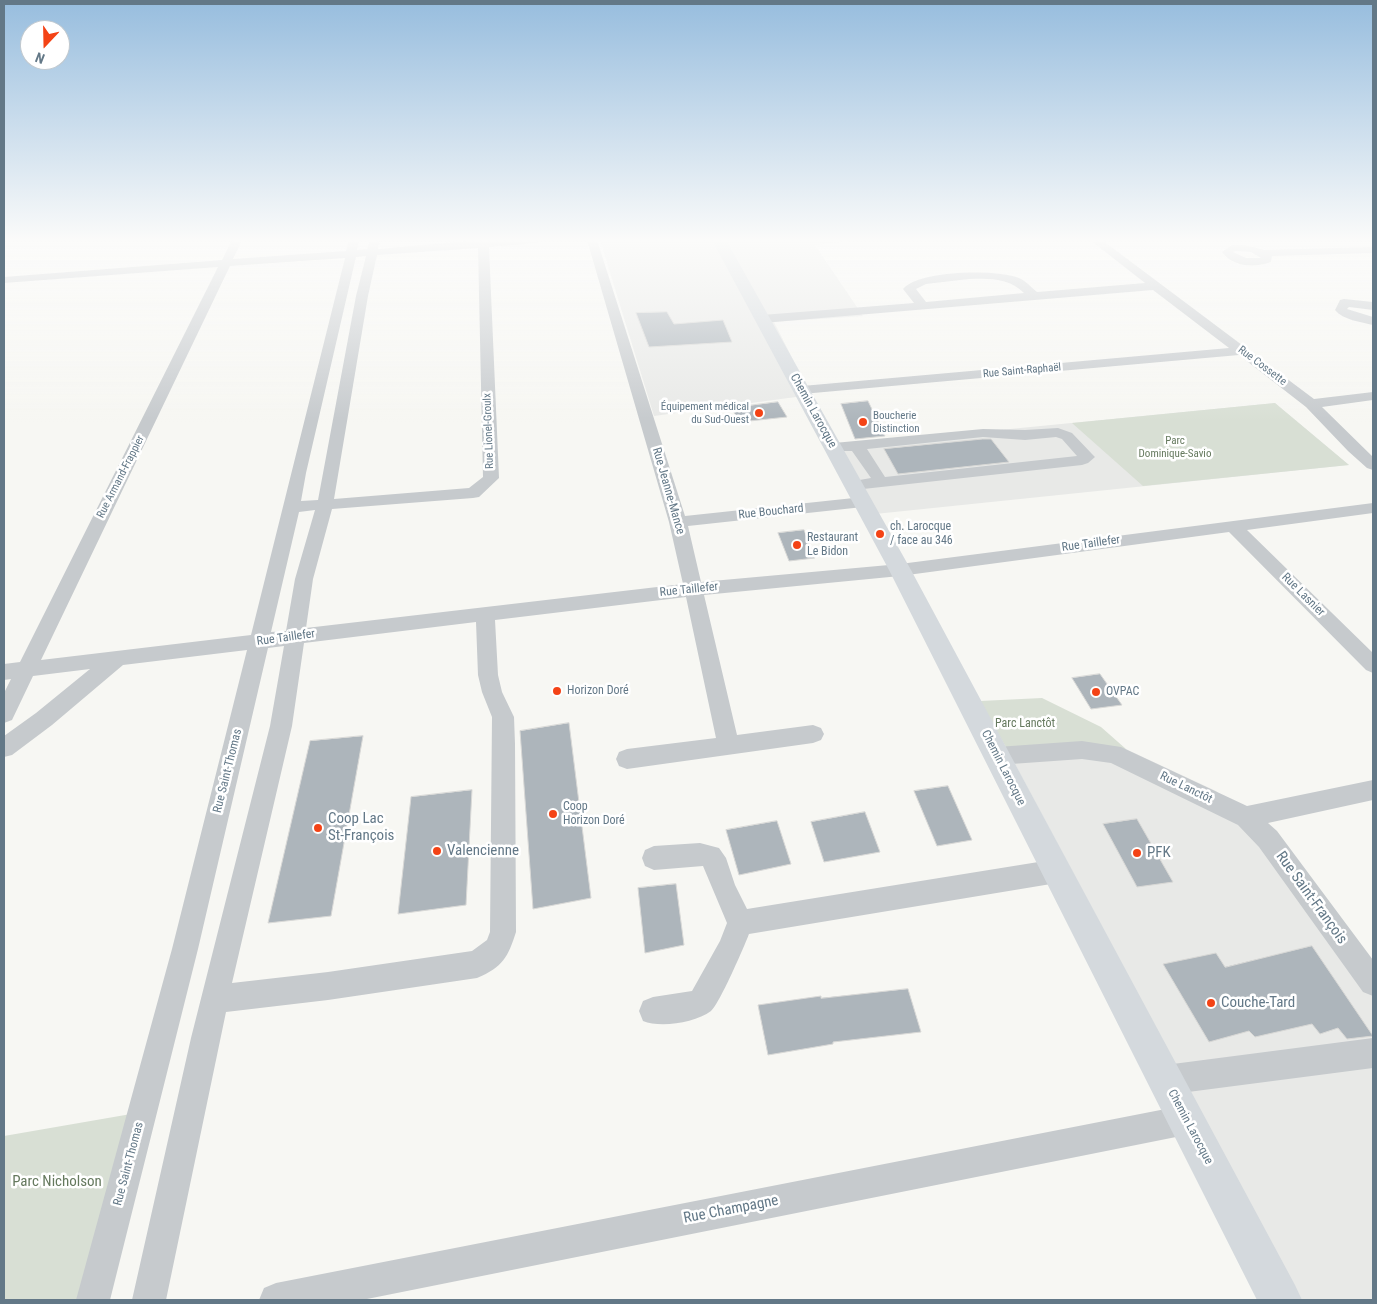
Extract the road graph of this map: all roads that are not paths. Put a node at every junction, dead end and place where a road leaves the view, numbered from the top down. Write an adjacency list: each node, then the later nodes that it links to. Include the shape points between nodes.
1 (208, 301): 38 (street, Rue Armand-Frappier)
2 (341, 301): 27 (street, Rue Saint-Thomas)
3 (361, 301): 26 (street)
4 (485, 301): 26 (street, Rue Lionel-Groulx, via 491,478 473,493)
5 (611, 301): 29 (street, Rue Jeanne-Mance)
6 (753, 301): 12 (main road, Chemin Larocque)
7 (919, 301): 10 (street)
8 (987, 301): 10 (street)
9 (1176, 301): 14 (street, Rue Cossette)
10 (923, 306): 12 (street)
11 (1373, 306): 13 (street, via 1344,304 1341,310)
12 (762, 319): 15 (main road, Chemin Larocque)
13 (1373, 321)
14 (1243, 352): 15 (street, Rue Saint-Raphaël); 17 (street, Rue Cossette)
15 (802, 390): 20 (main road, Chemin Larocque)
16 (1373, 396): 17 (street)
17 (1312, 404): 22 (street, Rue Cossette)
18 (1025, 435): 19 (street, via 983,433); 21 (street); 21 (street, via 1058,432 1068,436 1087,457)
19 (857, 446): 20 (street); 23 (street)
20 (834, 448): 24 (main road, Chemin Larocque)
21 (1049, 463): 23 (street)
22 (1373, 465)
23 (881, 482): 24 (street)
24 (854, 485): 25 (main road, Chemin Larocque)
25 (863, 502): 29 (street, Rue Bouchard); 31 (main road, Chemin Larocque)
26 (325, 505): 27 (street, Rue Lionel-Groulx); 34 (street, via 304,579)
27 (292, 507): 35 (street, Rue Saint-Thomas)
28 (1373, 508): 30 (street, Rue Taillefer)
29 (678, 522): 32 (street, Rue Jeanne-Mance)
30 (1232, 525): 31 (street, Rue Taillefer); 37 (street, Rue Lasnier)
31 (900, 570): 32 (street, Rue Taillefer); 44 (main road, Chemin Larocque)
32 (694, 589): 33 (street, Rue Taillefer); 42 (street, Rue Jeanne-Mance)
33 (485, 614): 34 (street, Rue Taillefer); 52 (street, via 488,675 503,717 504,744 503,932 497,949 477,964)
34 (294, 636): 35 (street, Rue Taillefer); 52 (street, via 282,726)
35 (258, 642): 36 (street, Rue Taillefer); 57 (street, Rue Saint-Thomas, via 185,949)
36 (118, 658): 38 (street, Rue Taillefer); 43 (street)
37 (1373, 665)
38 (26, 669): 39 (street, Rue Taillefer); 40 (street, Rue Armand-Frappier)
39 (4, 672)
40 (4, 714)
41 (813, 734): 42 (street)
42 (729, 746): 45 (street)
43 (4, 748)
44 (997, 756): 47 (street, Rue Lanctôt, via 1082,750 1113,754); 49 (main road, Chemin Larocque)
45 (627, 759)
46 (1373, 790): 47 (street)
47 (1246, 817): 51 (street, Rue Saint-François, via 1268,839)
48 (654, 858): 50 (street, via 710,856)
49 (1057, 871): 50 (street); 55 (main road, Chemin Larocque)
50 (740, 923): 53 (street, via 730,949 702,1000 688,1007)
51 (1373, 982)
52 (215, 999): 58 (street)
53 (653, 1011)
54 (1373, 1054): 55 (street)
55 (1165, 1080): 56 (main road, Chemin Larocque)
56 (1186, 1120): 59 (street, Rue Champagne); 60 (main road, Chemin Larocque)
57 (93, 1300)
58 (149, 1300)
59 (276, 1300)
60 (1280, 1300)

